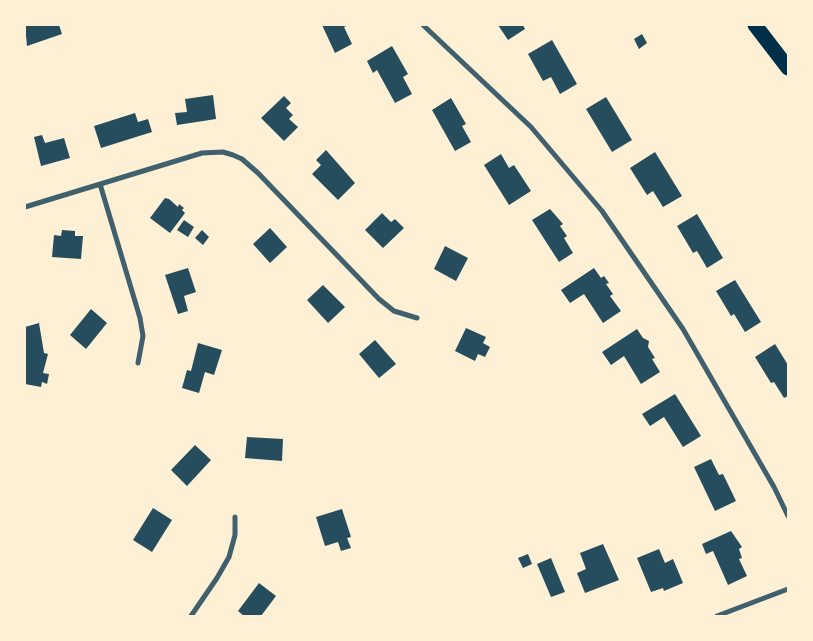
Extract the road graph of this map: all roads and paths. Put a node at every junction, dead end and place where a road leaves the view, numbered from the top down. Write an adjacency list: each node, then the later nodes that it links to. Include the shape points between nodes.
1 (423, 25): 8 (street, via 532,127 602,211 683,329)
2 (755, 25): 3 (highway)
3 (788, 68)
4 (100, 184): 5 (street); 6 (street, via 202,154 223,152 233,155 258,173 380,299 394,311); 7 (street, via 140,318 143,336)
5 (25, 207)
6 (417, 318)
7 (138, 364)
8 (788, 516)
9 (235, 517): 11 (street, via 235,535 229,556 218,578)
10 (788, 589): 12 (street)
11 (190, 616)
12 (718, 616)

